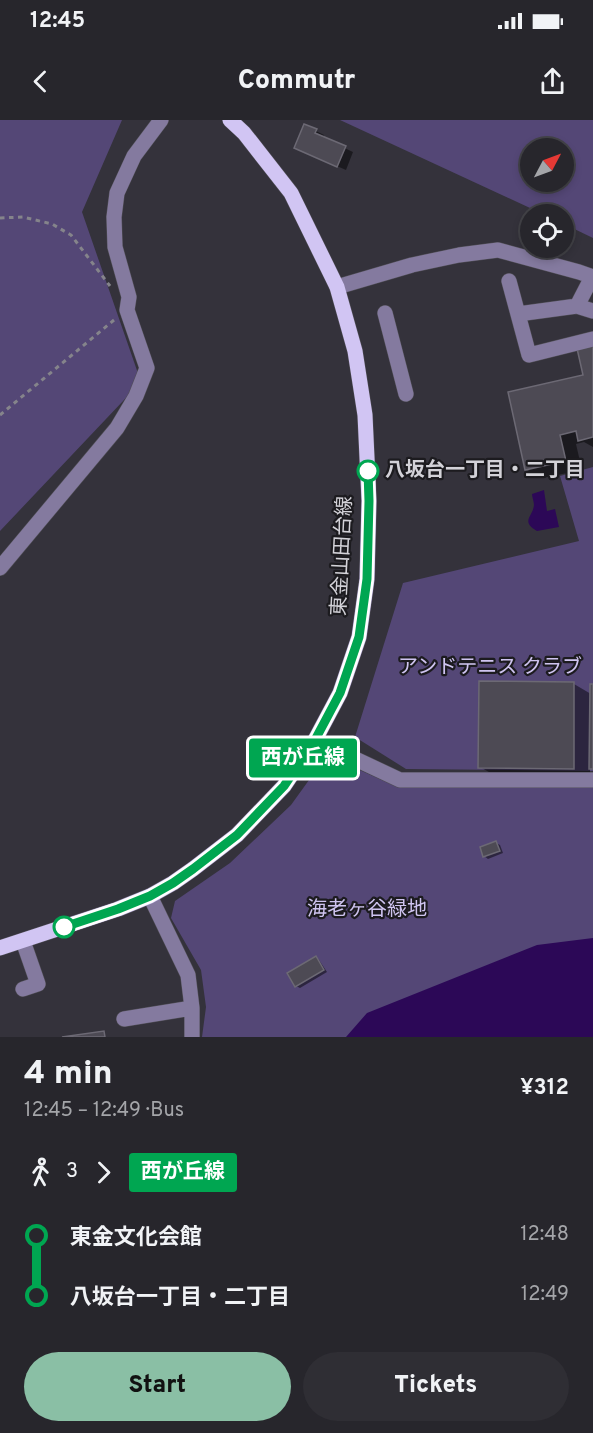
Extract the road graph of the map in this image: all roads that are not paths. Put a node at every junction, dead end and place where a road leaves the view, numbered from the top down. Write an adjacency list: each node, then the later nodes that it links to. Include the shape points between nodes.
1 (161, 120): 12 (street, via 134,156 117,193 114,217 115,247 129,297 127,310 147,369 117,428)
2 (230, 120): 5 (main road, 東金山田台線, via 291,193)
3 (592, 277): 5 (street, via 498,250 412,265); 6 (street)
4 (509, 281): 9 (street)
5 (337, 287): 13 (main road, 東金山田台線, via 355,351 365,415 367,579 359,637 340,693)
6 (577, 306): 7 (street); 9 (street)
7 (593, 311)
8 (385, 312): 11 (street)
9 (518, 314): 10 (street, via 529,355)
10 (593, 339)
11 (406, 394)
12 (0, 568)
13 (315, 740): 14 (street, via 400,780); 15 (main road, 東金山田台線, via 284,786 237,835)
14 (593, 780)
15 (150, 896): 16 (main road, 東金山田台線); 19 (street, via 188,975)
16 (23, 940): 17 (main road, 東金山田台線); 18 (street, via 38,984)
17 (0, 948)
18 (23, 989)
19 (192, 1008): 20 (street); 21 (street)
20 (123, 1019)
21 (192, 1037)

